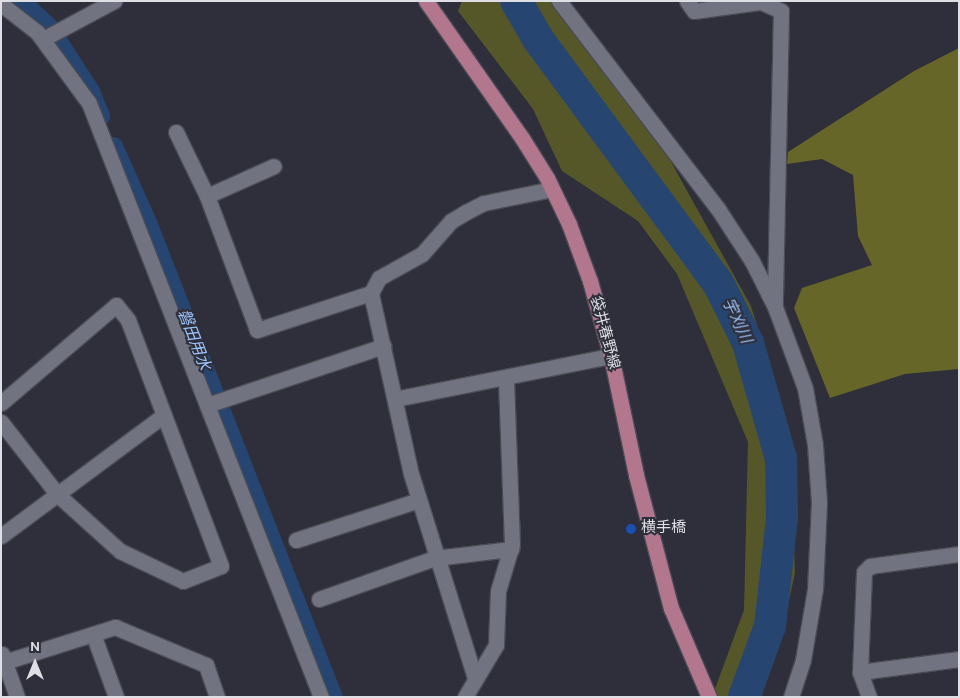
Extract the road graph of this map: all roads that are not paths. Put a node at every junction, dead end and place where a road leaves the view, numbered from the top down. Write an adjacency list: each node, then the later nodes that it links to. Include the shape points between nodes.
1 (114, 1): 6 (street)
2 (426, 1): 9 (main road, 袋井春野線, via 522,138)
3 (559, 1): 12 (street, via 718,209 752,261)
4 (687, 1): 12 (street, via 694,11 762,2 780,10)
5 (1, 4): 6 (street)
6 (43, 39): 18 (street, via 89,103)
7 (176, 132): 10 (street)
8 (274, 166): 10 (street)
9 (552, 189): 11 (street, via 484,203 466,212 451,222 422,254 379,278); 14 (main road, 袋井春野線, via 590,281)
10 (207, 196): 11 (street, via 257,330)
11 (371, 293): 13 (street)
12 (775, 307): 40 (street, via 805,388 815,445 819,502 816,588 803,660)
13 (383, 346): 16 (street); 18 (street)
14 (611, 356): 15 (street); 34 (main road, 袋井春野線, via 636,475 671,608)
15 (506, 379): 16 (street); 25 (street)
16 (395, 399): 22 (street)
17 (1, 403): 19 (street, via 116,304 128,320)
18 (207, 405): 38 (street)
19 (164, 415): 21 (street); 21 (street, via 221,566 184,581 120,551)
20 (1, 422): 21 (street)
21 (58, 494): 23 (street)
22 (419, 500): 24 (street); 27 (street)
23 (1, 536)
24 (296, 540)
25 (510, 549): 27 (street); 33 (street, via 498,591 496,645)
26 (959, 554): 32 (street, via 870,566 864,572)
27 (435, 558): 28 (street); 33 (street)
28 (319, 599)
29 (93, 634): 30 (street); 36 (street); 37 (street, via 115,627 206,665)
30 (2, 659): 35 (street)
31 (959, 660): 32 (street)
32 (860, 672): 41 (street)
33 (475, 678): 39 (street)
34 (705, 693)
35 (17, 697)
36 (116, 697)
37 (217, 697)
38 (321, 697)
39 (465, 697)
40 (791, 697)
41 (869, 697)

